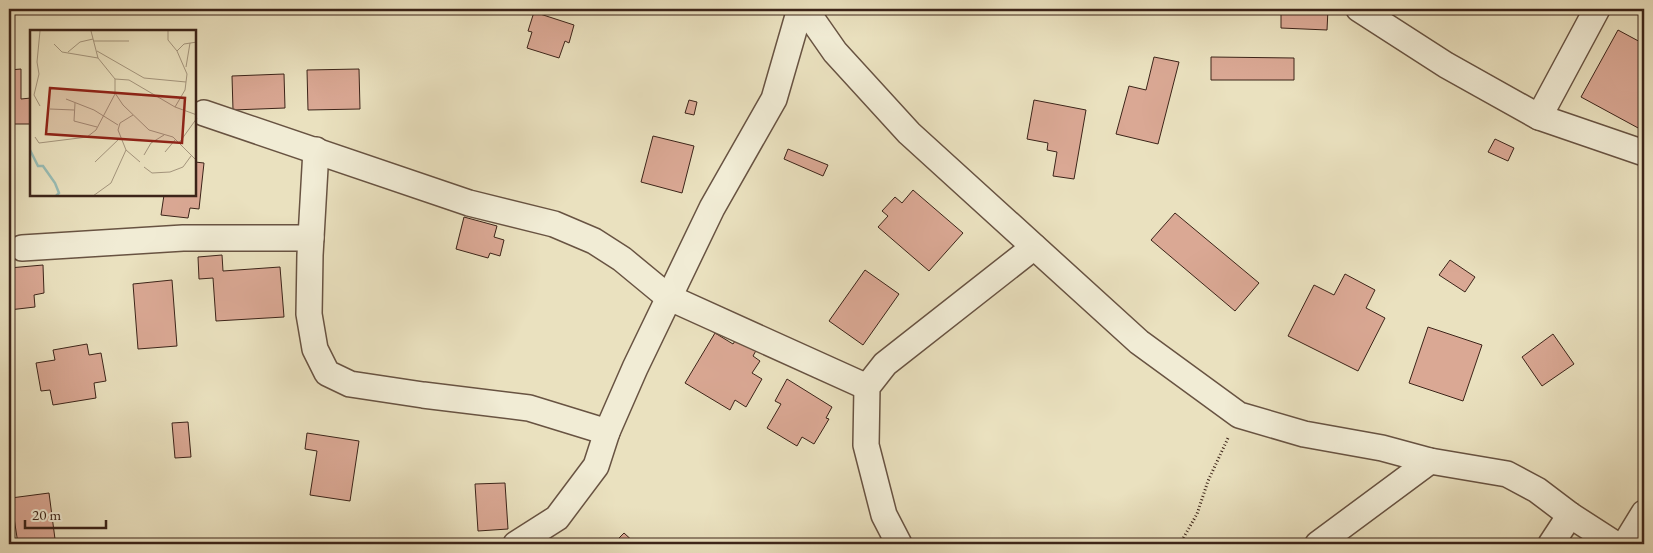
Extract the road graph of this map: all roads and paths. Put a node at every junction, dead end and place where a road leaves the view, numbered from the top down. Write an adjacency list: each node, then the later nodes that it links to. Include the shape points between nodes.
1 (800, 9): 12 (street, via 774,99 712,208)
2 (805, 9): 11 (street, via 835,52 909,133)
3 (1359, 9): 6 (street, via 1446,65)
4 (1596, 9): 6 (street)
5 (204, 113): 7 (street)
6 (1539, 117): 8 (street)
7 (316, 150): 9 (street); 12 (street, via 469,203 554,224 594,240)
8 (1644, 153)
9 (311, 238): 10 (street, via 183,238); 15 (street, via 309,314 315,349 327,373 350,384 529,408)
10 (22, 248)
11 (1034, 248): 13 (street, via 885,364); 14 (street, via 1140,342)
12 (668, 297): 13 (street); 15 (street)
13 (867, 387): 19 (street, via 866,445 884,515)
14 (1239, 415): 16 (street, via 1304,434 1382,448); 21 (path, via 1208,480 1197,514)
15 (607, 432): 20 (street, via 596,466 557,518)
16 (1430, 461): 18 (street, via 1507,474 1537,490); 22 (street)
17 (1644, 513): 25 (street)
18 (1570, 515): 23 (street); 24 (street)
19 (897, 543)
20 (516, 544)
21 (1180, 544)
22 (1318, 544)
23 (1551, 544)
24 (1615, 544)
25 (1625, 544)

